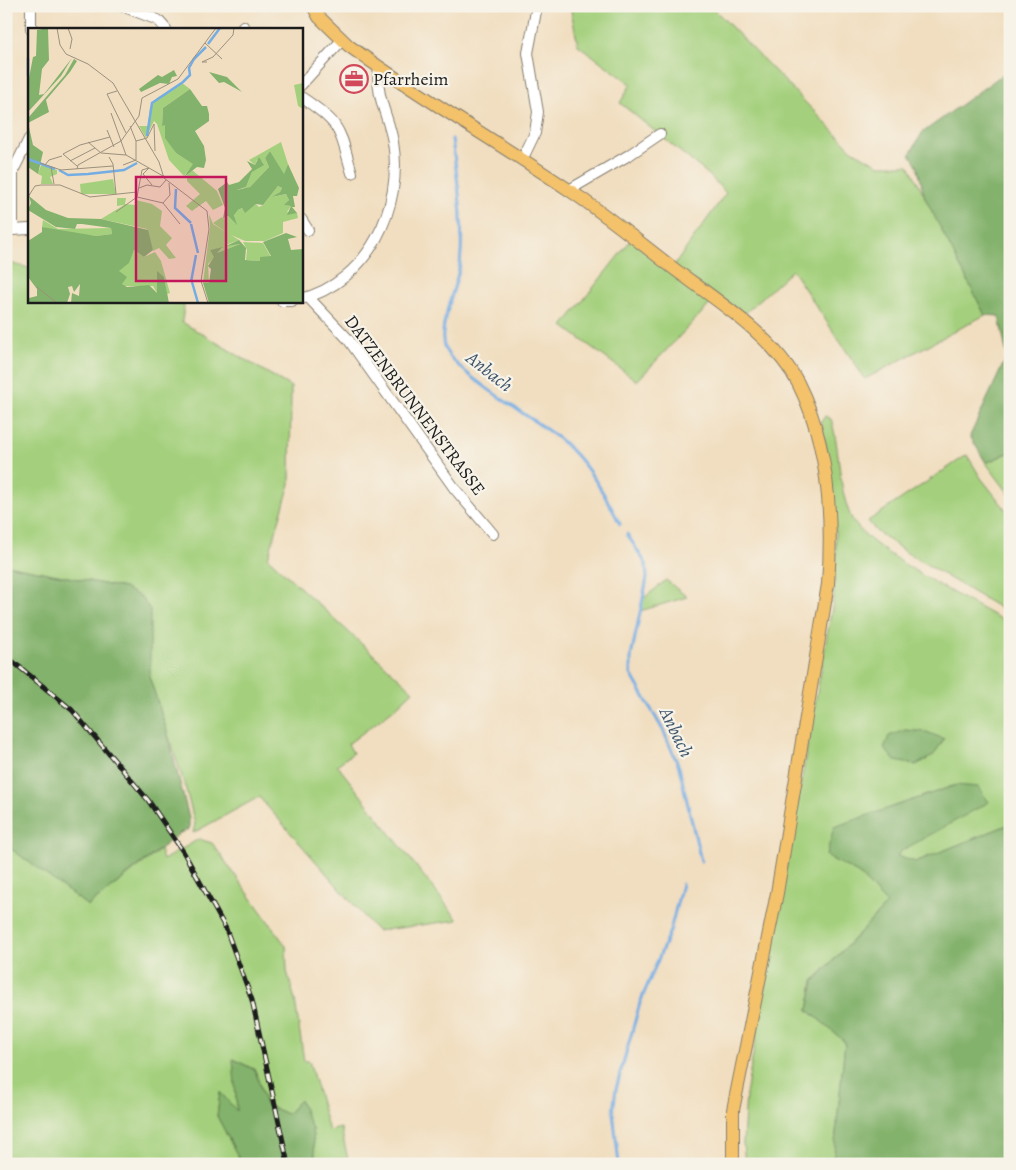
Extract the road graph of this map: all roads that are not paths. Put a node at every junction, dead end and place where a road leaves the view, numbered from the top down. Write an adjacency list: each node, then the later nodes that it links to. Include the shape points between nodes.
1 (31, 6): 5 (street)
2 (122, 6): 6 (street, via 158,20)
3 (313, 6): 7 (main road)
4 (537, 6): 13 (street, via 528,53 538,112 535,133)
5 (31, 28)
6 (165, 28)
7 (342, 40): 8 (main road); 9 (street)
8 (379, 67): 13 (main road); 21 (street, via 377,85 393,142 394,182 383,228 371,250 354,270 332,286)
9 (302, 84)
10 (302, 98): 15 (street, via 335,122)
11 (660, 134): 16 (street)
12 (28, 141): 14 (street)
13 (522, 160): 16 (main road)
14 (9, 171): 20 (street)
15 (352, 174)
16 (568, 190): 23 (main road, via 740,318 779,356 797,382 812,416 827,490 831,533 828,584 777,893 733,1110)
17 (302, 221): 19 (street)
18 (28, 229): 20 (street)
19 (308, 230)
20 (10, 232)
21 (305, 298): 22 (street, DATZENBRUNNENSTRASSE, via 348,340 456,489)
22 (493, 534)
23 (733, 1164)

